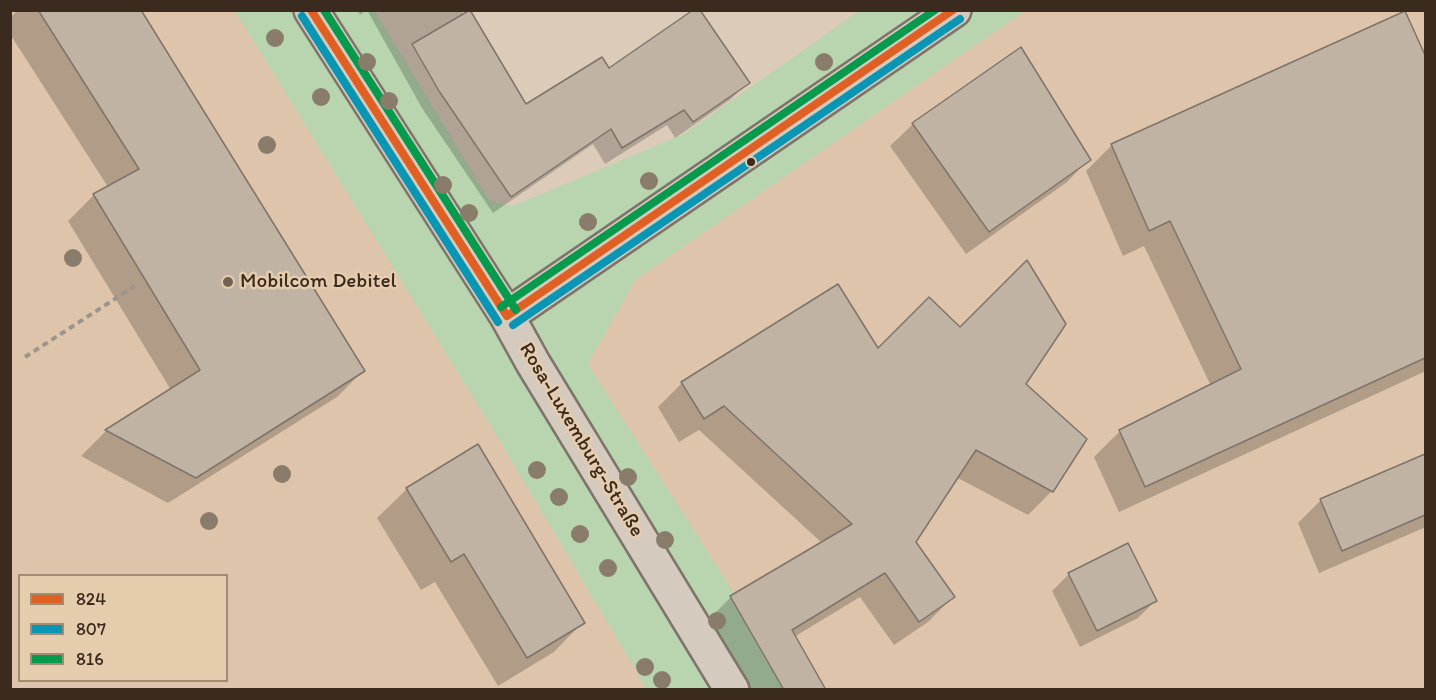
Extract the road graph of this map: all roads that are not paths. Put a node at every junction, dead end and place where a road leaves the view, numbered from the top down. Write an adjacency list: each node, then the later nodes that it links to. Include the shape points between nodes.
1 (311, 10): 3 (main road, Rosa-Luxemburg-Straße)
2 (954, 10): 3 (main road)
3 (507, 316): 4 (main road, Rosa-Luxemburg-Straße)
4 (732, 690)

